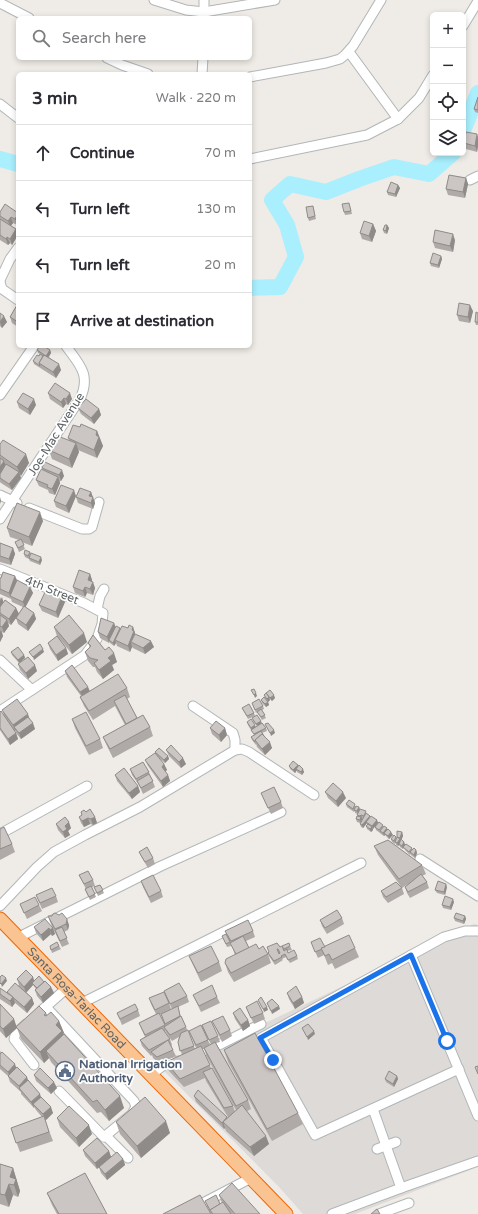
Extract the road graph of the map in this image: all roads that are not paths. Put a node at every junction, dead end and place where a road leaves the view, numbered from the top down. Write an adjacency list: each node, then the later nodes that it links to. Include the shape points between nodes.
1 (154, 0): 7 (street)
2 (204, 0): 7 (street)
3 (275, 0): 7 (street)
4 (382, 0): 10 (street)
5 (478, 1): 9 (street)
6 (0, 3): 8 (street)
7 (204, 15)
8 (25, 16)
9 (466, 21)
10 (349, 52): 15 (street, via 340,59 326,63); 19 (street)
11 (111, 60): 13 (street)
12 (203, 60): 14 (street)
13 (142, 72)
14 (202, 72)
15 (252, 77)
16 (430, 80): 19 (street, via 419,98)
17 (0, 104): 18 (street)
18 (16, 116)
19 (398, 119): 20 (street, via 367,135)
20 (252, 159)
21 (16, 251): 22 (street)
22 (0, 281): 23 (street, via 2,289)
23 (16, 299)
24 (33, 348): 26 (street)
25 (67, 348): 28 (street, Joe-Mac Avenue, via 82,368 85,388)
26 (0, 395)
27 (0, 495): 28 (street)
28 (13, 501): 29 (street, via 82,529 92,527); 30 (street, Joe-Mac Avenue)
29 (99, 502)
30 (0, 519)
31 (0, 569): 33 (street, 4th Street)
32 (104, 589): 33 (street, via 100,596)
33 (100, 611): 35 (street, via 102,624 97,639 85,655)
34 (0, 660): 35 (street)
35 (32, 690): 37 (street)
36 (193, 706): 38 (street, via 233,732)
37 (0, 711)
38 (235, 750): 40 (street, via 249,752); 46 (street, via 140,807 54,852)
39 (87, 786): 42 (street)
40 (314, 795)
41 (281, 812): 49 (street, via 161,866)
42 (0, 834)
43 (420, 859): 45 (street)
44 (361, 863): 52 (street)
45 (478, 896)
46 (0, 906)
47 (0, 919): 49 (highway, Santa Rosa-Tarlac Road)
48 (478, 931): 50 (street, via 465,931 444,937)
49 (17, 938): 51 (highway, Santa Rosa-Tarlac Road)
50 (411, 955): 56 (street); 59 (street, via 260,1038 315,1135)
51 (67, 988): 52 (highway, Santa Rosa-Tarlac Road); 53 (street)
52 (82, 1004): 57 (highway, Santa Rosa-Tarlac Road)
53 (46, 1007): 55 (street, via 16,1033 14,1039); 61 (street, via 134,1101 136,1107 132,1114)
54 (261, 1024): 57 (street, via 188,1058 164,1065)
55 (34, 1065)
56 (458, 1069): 59 (street); 60 (street)
57 (151, 1075): 67 (highway, Santa Rosa-Tarlac Road)
58 (59, 1091): 61 (street, via 103,1137)
59 (372, 1109): 63 (street)
60 (478, 1116)
61 (106, 1136): 65 (street)
62 (396, 1142): 63 (street)
63 (386, 1146): 64 (street); 68 (street)
64 (377, 1149)
65 (128, 1158)
66 (478, 1161): 68 (street)
67 (251, 1178): 70 (street); 71 (highway, Santa Rosa-Tarlac Road)
68 (401, 1188): 72 (street)
69 (408, 1203): 73 (street)
70 (195, 1207)
71 (286, 1214)
72 (332, 1214)
73 (380, 1214)

